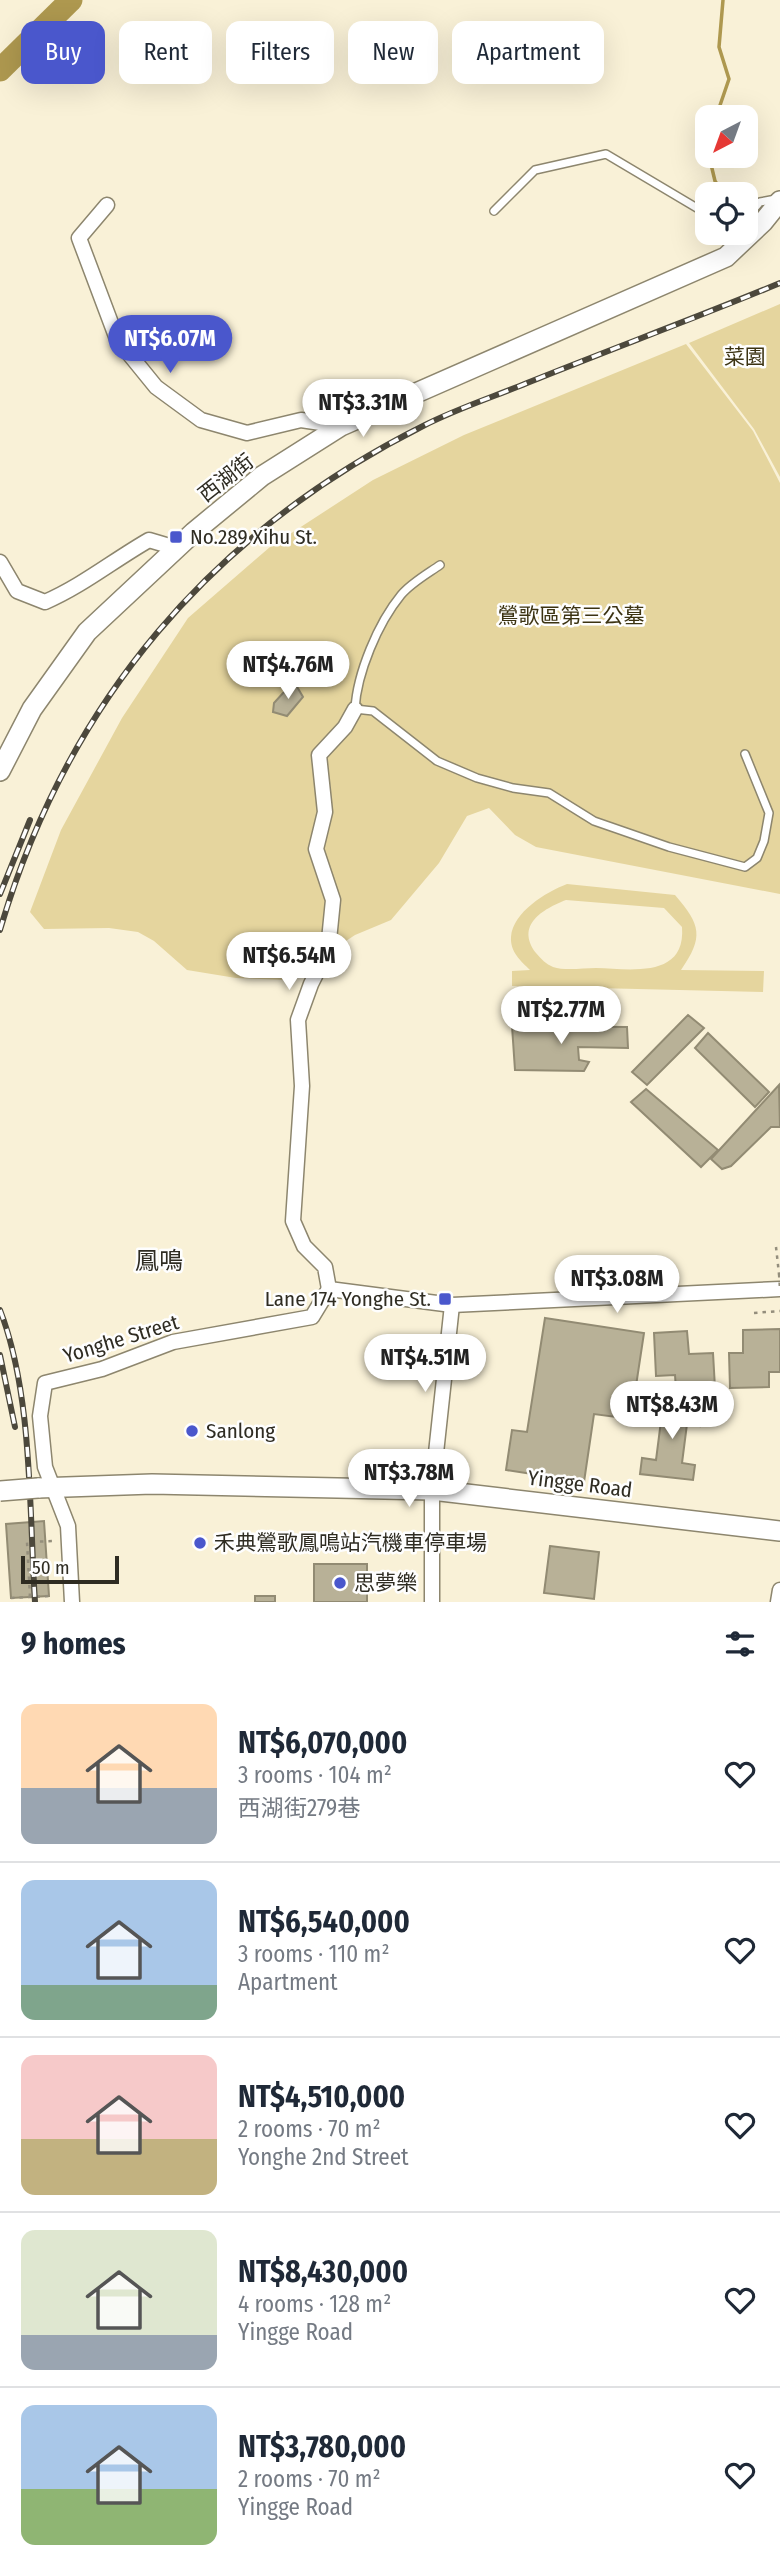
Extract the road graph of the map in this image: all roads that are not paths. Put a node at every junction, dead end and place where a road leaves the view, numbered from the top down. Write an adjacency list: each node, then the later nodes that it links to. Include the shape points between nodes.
1 (780, 200): 2 (lane); 6 (street, 西湖街, via 726,257)
2 (758, 204)
3 (107, 205): 6 (street, via 79,238 117,339 156,387 201,420 247,433 301,420)
4 (695, 207): 5 (lane, via 606,154 535,170)
5 (494, 211)
6 (341, 426): 7 (street, 西湖街, via 262,476)
7 (176, 548): 9 (street, via 149,540 72,590 45,602 17,591); 12 (street, 西湖街, via 87,632 32,709)
8 (440, 565): 10 (lane, via 402,594 384,622 362,669)
9 (1, 567)
10 (355, 709): 11 (lane, via 373,711 438,761 477,778 549,793 594,821 745,867 757,859 769,813); 14 (street, via 319,755 325,812 316,849 333,900 328,950 298,1020 302,1086 293,1221 304,1246 325,1267)
11 (745, 754)
12 (0, 771)
13 (780, 1284): 15 (street)
14 (329, 1289): 15 (street); 16 (street, Yonghe Street, via 312,1317 173,1342 102,1369 45,1382 40,1416)
15 (452, 1305): 17 (street)
16 (46, 1488): 17 (street, Yingge Road, via 152,1484); 18 (street, Yingge Road, bridge); 21 (street, via 68,1526)
17 (432, 1490): 19 (street, Yingge Road); 22 (street)
18 (0, 1491)
19 (780, 1531)
20 (780, 1590): 23 (street)
21 (72, 1602)
22 (432, 1602)
23 (778, 1602)

